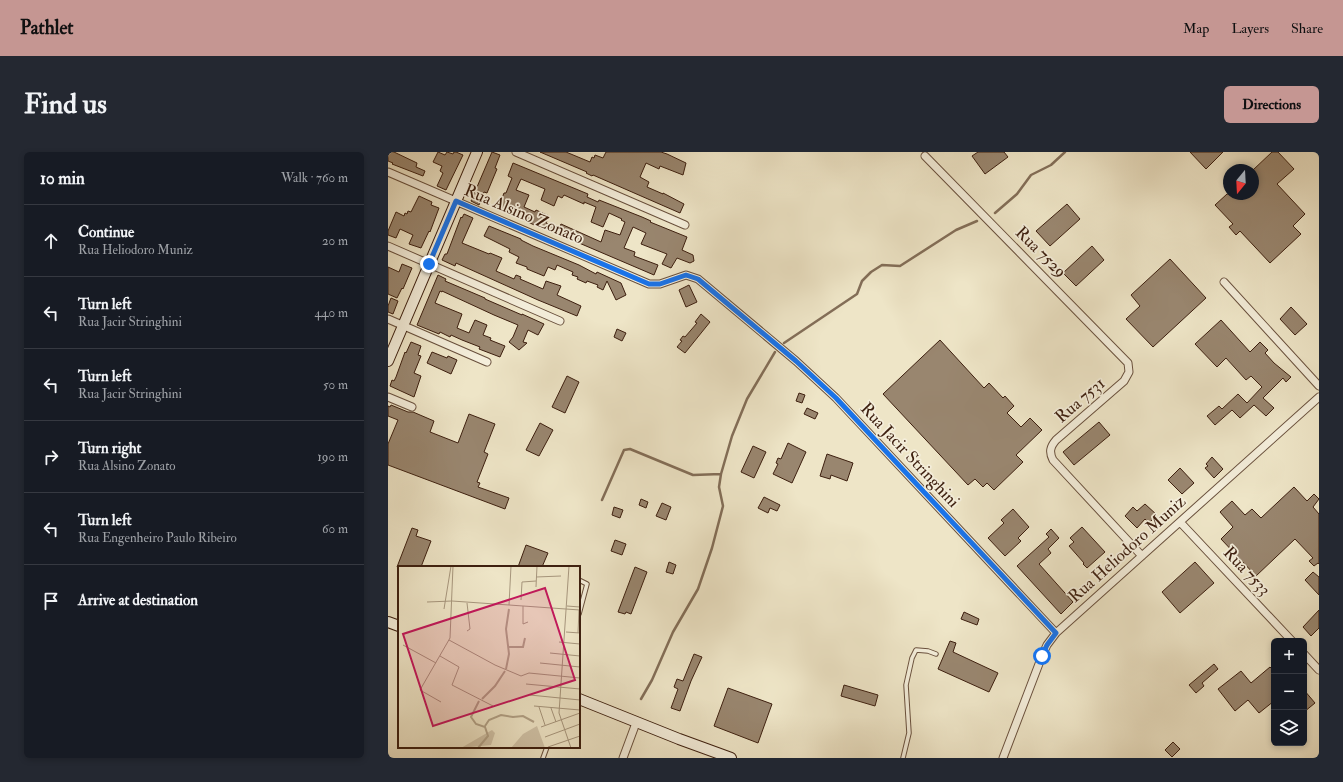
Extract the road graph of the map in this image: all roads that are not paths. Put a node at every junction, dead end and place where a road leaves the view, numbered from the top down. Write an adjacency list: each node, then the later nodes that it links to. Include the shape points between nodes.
1 (476, 152): 5 (street)
2 (516, 152): 6 (street)
3 (925, 156): 16 (street, Rua 7529, via 1125,360)
4 (388, 172): 5 (street, Rua Alsino Zonato)
5 (456, 201): 8 (street); 10 (street, Rua Alsino Zonato)
6 (685, 225)
7 (388, 246): 8 (street)
8 (429, 264): 12 (street); 13 (street)
9 (1224, 282): 17 (street)
10 (649, 284): 27 (street, Rua Jacir Stringhini, via 660,284 686,275 698,279 796,361 856,418)
11 (388, 319): 13 (street)
12 (560, 321)
13 (403, 326): 14 (street); 15 (street)
14 (388, 361)
15 (487, 362)
16 (1129, 372): 22 (street, Rua 7531, via 1124,381 1056,440 1050,455)
17 (1319, 386)
18 (388, 397): 20 (street)
19 (1319, 397): 21 (street, Rua Heliodoro Muniz)
20 (412, 407)
21 (1180, 522): 22 (street, Rua Heliodoro Muniz); 28 (street, Rua 7533)
22 (1142, 556): 27 (street, Rua Heliodoro Muniz)
23 (580, 580): 24 (lane, via 587,584)
24 (580, 610)
25 (388, 622): 26 (street)
26 (398, 626)
27 (1056, 633): 39 (street, Rua Heliodoro Muniz, via 1042,656)
28 (1289, 638)
29 (936, 654): 38 (lane, via 916,650 912,658 906,686 909,733)
30 (1307, 657): 31 (street)
31 (1319, 670)
32 (580, 699): 33 (street)
33 (636, 723): 36 (street); 37 (street)
34 (547, 748): 35 (lane)
35 (543, 758)
36 (623, 758)
37 (730, 758)
38 (903, 758)
39 (1003, 758)

